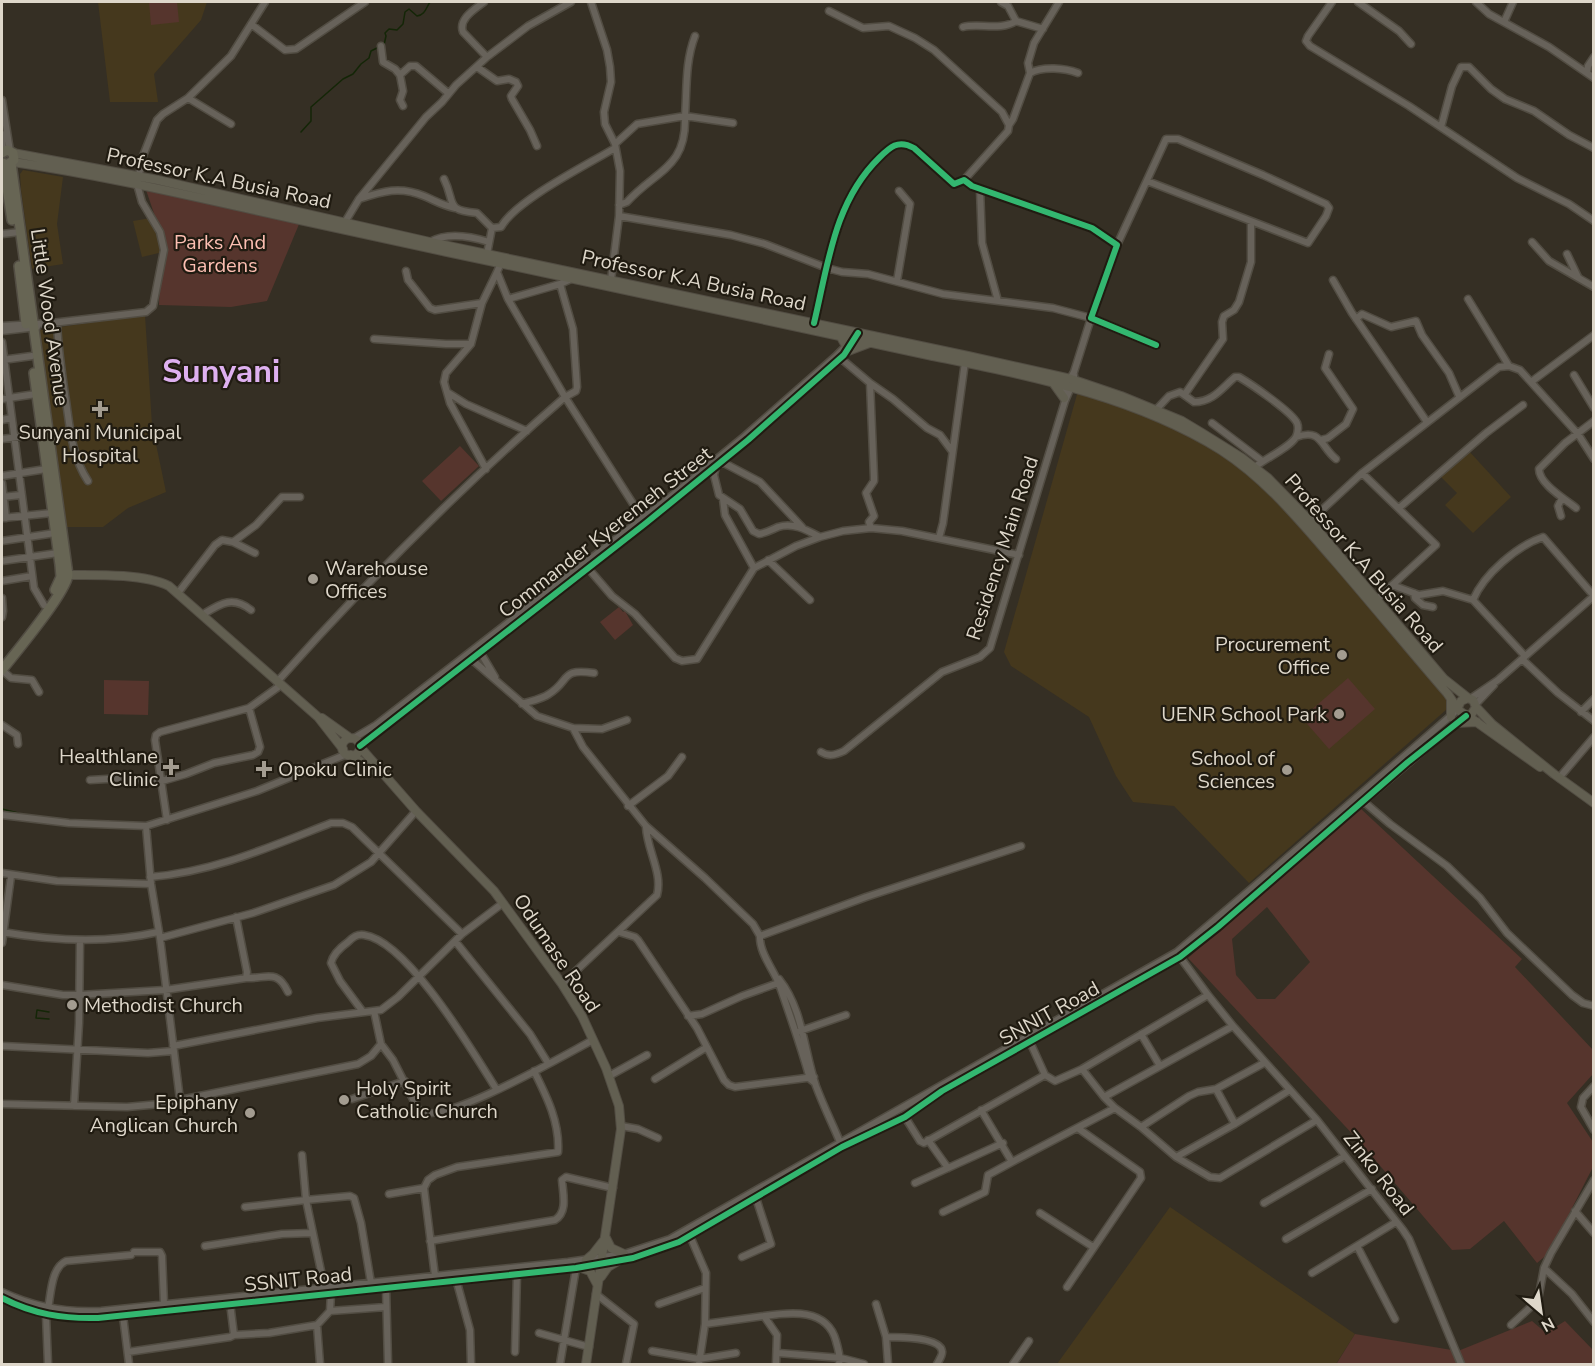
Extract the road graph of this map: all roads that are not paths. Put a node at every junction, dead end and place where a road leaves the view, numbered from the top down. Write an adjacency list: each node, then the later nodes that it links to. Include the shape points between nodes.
1 (265, 2): 15 (street)
2 (365, 2): 15 (street, via 290,51)
3 (484, 2): 21 (street, via 461,26)
4 (571, 2): 21 (street, via 541,17)
5 (591, 2): 40 (street, via 610,67 604,112)
6 (1001, 2): 13 (street, via 1008,6)
7 (1059, 2): 17 (street)
8 (1332, 2): 37 (street, via 1306,41 1310,46)
9 (1358, 2): 19 (street, via 1400,31)
10 (1476, 2): 14 (street)
11 (1513, 2): 14 (street)
12 (829, 11): 36 (street, via 863,28 888,26 934,50 1002,112)
13 (1016, 21): 16 (street); 17 (street)
14 (1504, 22): 26 (street)
15 (251, 24): 30 (street, via 231,56)
16 (963, 27)
17 (1043, 29): 24 (street, via 1028,63)
18 (695, 36): 33 (street, via 686,78)
19 (1411, 44)
20 (381, 46): 27 (street, via 383,62)
21 (487, 57): 23 (street)
22 (1593, 57): 26 (street)
23 (477, 67): 29 (street); 39 (street, via 497,81 516,82 518,86 511,96)
24 (1030, 73): 25 (street, via 1037,69 1068,69); 36 (street)
25 (1078, 73)
26 (1587, 73): 28 (street)
27 (400, 75): 29 (street, via 416,66); 32 (street)
28 (1593, 78)
29 (448, 93): 49 (street)
30 (188, 98): 35 (street); 44 (street, via 157,120)
31 (2, 100): 42 (street, Little Wood Avenue)
32 (403, 106)
33 (685, 116): 34 (street); 40 (street, via 637,124); 50 (street, via 685,137 673,160 627,202)
34 (733, 123)
35 (231, 124)
36 (1009, 125): 45 (street, via 1008,131)
37 (1441, 127): 41 (street, via 1452,86 1461,67 1466,66 1505,99 1534,111); 53 (street, via 1517,178)
38 (2, 134): 42 (street, Little Wood Avenue)
39 (537, 146)
40 (615, 146): 50 (street, via 620,171); 56 (street, via 553,184 508,216 501,227)
41 (1593, 148)
42 (6, 156): 44 (main road, Professor K.A Busia Road); 57 (highway, Little Wood Avenue)
43 (444, 179): 51 (street)
44 (137, 180): 54 (main road, Professor K.A Busia Road); 65 (main road, Professor K.A Busia Road); 83 (street, via 142,202 160,232 164,250 153,306 146,312)
45 (964, 180): 47 (street); 66 (street, via 954,184 914,147 899,143 892,146 867,170 842,211)
46 (1148, 181): 55 (street); 55 (street, Residency Main Road, via 1166,139 1178,139 1329,208 1308,243); 62 (street, Residency Main Road)
47 (980, 189): 62 (street, via 1092,228); 78 (street, via 982,243)
48 (899, 191): 73 (street, via 910,204)
49 (359, 199): 51 (street, via 404,189); 54 (street)
50 (619, 204): 52 (street)
51 (455, 208): 56 (street, via 477,213)
52 (618, 216): 66 (street, via 731,235); 72 (street)
53 (1593, 221)
54 (345, 222): 59 (main road, Professor K.A Busia Road)
55 (1251, 222): 110 (street, via 1251,262 1239,303 1224,316 1223,339)
56 (492, 228): 60 (street)
57 (17, 232): 58 (street); 86 (highway, Little Wood Avenue)
58 (2, 234)
59 (430, 242): 60 (street, via 445,236); 63 (main road, Professor K.A Busia Road)
60 (489, 242): 63 (street)
61 (1532, 242): 70 (street, via 1540,254)
62 (1116, 245): 81 (street, Residency Main Road)
63 (487, 254): 69 (main road, Professor K.A Busia Road)
64 (1567, 254): 70 (street)
65 (501, 263): 68 (street); 69 (main road, Professor K.A Busia Road)
66 (827, 268): 73 (street); 84 (street)
67 (406, 271): 79 (street, via 408,280 430,308)
68 (497, 272): 76 (street); 79 (street)
69 (571, 274): 72 (main road, Professor K.A Busia Road); 74 (street, via 569,280); 80 (main road, Professor K.A Busia Road)
70 (1578, 278): 75 (street)
71 (1333, 279): 82 (street)
72 (611, 280): 80 (main road, Professor K.A Busia Road)
73 (897, 280): 78 (street, via 943,294)
74 (560, 284): 76 (street); 112 (street, via 573,329 577,385 576,391)
75 (1593, 287)
76 (508, 299): 112 (street)
77 (1468, 299): 102 (street)
78 (998, 301): 81 (street, via 1053,308)
79 (482, 303): 94 (street)
80 (762, 315): 84 (main road, Professor K.A Busia Road); 88 (main road, Professor K.A Busia Road)
81 (1091, 318): 95 (street); 105 (street, Residency Main Road)
82 (1356, 319): 111 (street, via 1362,314 1391,327 1416,321); 124 (street)
83 (57, 323): 86 (street); 144 (street, via 71,436 77,462)
84 (814, 323): 89 (main road, Professor K.A Busia Road)
85 (2, 326): 86 (street)
86 (30, 326): 87 (street); 98 (highway, Little Wood Avenue); 115 (highway, Little Wood Avenue)
87 (2, 331)
88 (840, 335): 89 (main road, Professor K.A Busia Road); 96 (main road)
89 (855, 335): 93 (main road, Professor K.A Busia Road); 96 (street, Commander Kyeremeh Street); 105 (main road, Professor K.A Busia Road)
90 (1593, 335): 106 (street)
91 (374, 339): 94 (street)
92 (2, 342): 100 (street)
93 (872, 342): 96 (main road); 101 (main road, Professor K.A Busia Road)
94 (471, 344): 108 (street, via 446,373)
95 (1156, 345)
96 (847, 349): 99 (street, Commander Kyeremeh Street)
97 (1329, 354): 132 (street, via 1324,365 1326,372 1353,409 1346,424)
98 (32, 357): 100 (street); 115 (highway, Little Wood Avenue)
99 (839, 357): 107 (street); 137 (street, Commander Kyeremeh Street); 157 (street, Commander Kyeremeh Street)
100 (3, 360): 113 (street)
101 (965, 362): 104 (main road, Professor K.A Busia Road); 133 (street)
102 (1509, 366): 106 (street, via 1520,370); 111 (street, via 1499,367)
103 (1574, 375): 117 (street)
104 (1048, 380): 105 (main road, Professor K.A Busia Road); 114 (main road)
105 (1071, 381): 109 (main road, Professor K.A Busia Road); 114 (street, Residency Main Road); 118 (main road, Professor K.A Busia Road)
106 (1531, 382): 128 (street)
107 (870, 383): 133 (street, via 940,435); 160 (street, via 874,481 866,493 874,516 869,522)
108 (446, 392): 126 (street); 140 (street)
109 (1089, 392): 114 (main road); 118 (main road, Professor K.A Busia Road)
110 (1185, 394): 118 (street, via 1169,396); 129 (street, via 1194,402 1206,400 1239,377 1294,419 1298,425)
111 (1459, 396): 124 (street)
112 (566, 397): 126 (street); 157 (street)
113 (5, 399): 115 (street); 121 (street)
114 (1066, 399): 169 (street, Residency Main Road)
115 (39, 400): 119 (highway, Little Wood Avenue)
116 (1523, 405): 151 (street)
117 (1593, 408)
118 (1153, 413): 120 (main road, Professor K.A Busia Road)
119 (43, 416): 127 (highway, Little Wood Avenue); 175 (highway, Little Wood Avenue)
120 (1162, 416): 138 (main road, Professor K.A Busia Road, via 1203,433); 191 (main road, Professor K.A Busia Road, via 1257,477)
121 (11, 418): 122 (street); 130 (street)
122 (2, 420)
123 (1593, 421): 128 (street)
124 (1427, 422): 141 (street)
125 (1212, 423): 136 (street)
126 (527, 431): 140 (street)
127 (42, 434): 130 (street); 139 (highway, Little Wood Avenue)
128 (1578, 434): 135 (street); 149 (street, via 1539,469 1544,481)
129 (1296, 436): 132 (street, via 1308,433); 136 (street)
130 (13, 437): 131 (street); 142 (street)
131 (2, 438)
132 (1321, 440): 134 (street)
133 (952, 451): 164 (street)
134 (1336, 459)
135 (1593, 459)
136 (1262, 461): 138 (street)
137 (719, 464): 150 (street, via 714,475); 157 (street, Commander Kyeremeh Street); 159 (street, via 760,482)
138 (1255, 467): 158 (main road, Professor K.A Busia Road)
139 (46, 469): 142 (street); 153 (highway, Little Wood Avenue)
140 (486, 469): 199 (street, via 376,574)
141 (1362, 473): 151 (street); 158 (street)
142 (18, 474): 143 (street); 146 (street)
143 (2, 476)
144 (88, 481)
145 (2, 483): 147 (street)
146 (21, 495): 147 (street); 154 (street)
147 (2, 497): 156 (street)
148 (300, 497): 166 (street, via 282,496 256,525)
149 (1562, 498): 152 (street); 155 (street, via 1558,506)
150 (723, 499): 159 (street, via 740,509 759,534 780,526); 174 (street, via 725,515)
151 (1399, 508): 178 (street, via 1436,545)
152 (1576, 508)
153 (52, 513): 154 (street); 161 (highway, Little Wood Avenue)
154 (24, 515): 156 (street); 162 (street)
155 (1561, 516)
156 (4, 518)
157 (645, 521): 173 (street, Commander Kyeremeh Street)
158 (1310, 521): 184 (main road, Professor K.A Busia Road)
159 (802, 528): 163 (street)
160 (871, 528): 163 (street); 164 (street)
161 (55, 533): 162 (street); 167 (highway, Little Wood Avenue)
162 (27, 537): 165 (street); 170 (street)
163 (820, 537): 172 (street)
164 (939, 538): 169 (street)
165 (2, 541)
166 (233, 542): 168 (street); 179 (street, via 222,540 215,545)
167 (58, 553): 170 (street); 175 (highway, Little Wood Avenue)
168 (255, 553)
169 (1019, 555): 221 (street, Residency Main Road, via 993,642 986,653 942,672 844,751 835,755)
170 (30, 556): 171 (street); 176 (street)
171 (2, 561)
172 (768, 561): 174 (street); 183 (street)
173 (586, 566): 174 (street, via 678,661 697,659); 192 (street, Commander Kyeremeh Street)
174 (754, 568)
175 (64, 575): 179 (main road, Odumase Road, via 151,579); 186 (highway); 196 (highway, via 64,585)
176 (32, 576): 177 (street); 186 (street)
177 (2, 581)
178 (1392, 585): 180 (street); 184 (street)
179 (178, 593): 189 (main road, Odumase Road)
180 (1414, 593): 185 (street, via 1443,591); 187 (street, via 1424,605)
181 (1593, 596): 185 (street, via 1544,537 1505,560); 194 (street)
182 (2, 598): 190 (street)
183 (810, 600)
184 (1377, 600): 191 (main road, Professor K.A Busia Road)
185 (1473, 600): 194 (street)
186 (44, 605): 195 (highway)
187 (1433, 606)
188 (251, 610): 189 (street, via 243,604 227,602)
189 (202, 615): 199 (main road, Odumase Road)
190 (2, 617)
191 (1387, 618): 201 (main road, Professor K.A Busia Road); 203 (main road, Professor K.A Busia Road, via 1444,679)
192 (478, 649): 193 (street, Commander Kyeremeh Street); 198 (street)
193 (469, 657): 198 (street); 217 (street, Commander Kyeremeh Street); 219 (street, Commander Kyeremeh Street)
194 (1524, 658): 203 (street); 207 (street)
195 (2, 661)
196 (2, 670): 200 (street, via 11,678 32,680)
197 (594, 673): 204 (street, via 572,673 550,694)
198 (497, 680): 204 (street)
199 (279, 683): 205 (street); 209 (main road, Odumase Road)
200 (39, 692)
201 (1451, 698): 206 (main road, Professor K.A Busia Road); 211 (main road)
202 (1593, 699): 207 (street)
203 (1472, 702): 206 (main road, via 1461,701); 208 (main road, via 1473,713); 223 (main road, Professor K.A Busia Road, via 1492,724)
204 (522, 704): 215 (street, via 537,716)
205 (249, 708): 226 (street, via 156,735); 226 (street, via 258,752)
206 (1458, 708): 208 (main road); 211 (street, SNNIT Road)
207 (1581, 712): 212 (street)
208 (1467, 716): 211 (street, SNNIT Road); 213 (main road)
209 (318, 717): 217 (main road, Odumase Road); 220 (main road, Odumase Road)
210 (627, 720): 215 (street, via 602,729)
211 (1453, 720): 213 (main road); 227 (street, SNNIT Road); 235 (street, SNNIT Road)
212 (1593, 721)
213 (1478, 722): 223 (main road)
214 (2, 725): 218 (street, via 16,735)
215 (573, 728): 229 (street)
216 (1593, 737): 223 (street)
217 (352, 738): 219 (main road, Odumase Road); 220 (main road, via 343,743)
218 (18, 744)
219 (360, 746): 220 (main road, via 357,753); 224 (main road, Odumase Road)
220 (346, 752): 224 (main road, Odumase Road); 232 (street, via 257,791)
221 (821, 752)
222 (682, 757): 229 (street, via 668,776)
223 (1557, 776): 228 (main road)
224 (384, 777): 230 (main road, Odumase Road)
225 (90, 780): 226 (street)
226 (162, 781): 232 (street)
227 (1363, 801): 235 (street, SNNIT Road); 262 (street, via 1447,866 1480,898 1507,933 1572,995)
228 (1593, 803)
229 (628, 806): 234 (street)
230 (416, 811): 238 (street); 242 (main road, Odumase Road)
231 (2, 815): 233 (street, via 69,823)
232 (167, 820): 233 (street)
233 (146, 825): 241 (street)
234 (646, 826): 245 (street, via 659,890 653,901); 248 (street, via 745,916)
235 (1316, 838): 236 (street, SNNIT Road)
236 (1309, 843): 252 (street, SNNIT Road); 290 (street, SNNIT Road, via 1177,952)
237 (1021, 846): 248 (street)
238 (380, 854): 241 (street, via 352,828 331,823 210,868); 243 (street, via 333,885); 246 (street)
239 (2, 873): 240 (street)
240 (11, 876): 241 (street, via 57,881); 244 (street)
241 (150, 880): 247 (street)
242 (503, 903): 246 (street); 256 (main road, Odumase Road)
243 (236, 918): 247 (street); 254 (street)
244 (3, 932): 249 (street); 251 (street)
245 (619, 932): 256 (street); 267 (street, via 638,940)
246 (462, 933): 250 (street)
247 (159, 935): 249 (street); 258 (street)
248 (760, 936): 255 (street)
249 (81, 940): 261 (street)
250 (455, 941): 253 (street); 280 (street, via 530,1034)
251 (2, 943)
252 (1180, 957): 260 (street, Zinko Road); 273 (street, SNNIT Road)
253 (418, 976): 263 (street, via 388,1005); 264 (street, via 386,945 369,936 356,935 331,963); 294 (street, via 462,1033)
254 (246, 978): 258 (street); 259 (street, via 271,976 283,982)
255 (780, 982): 265 (street); 270 (street)
256 (562, 984): 272 (main road, Odumase Road)
257 (2, 985): 261 (street)
258 (165, 990): 261 (street); 277 (street)
259 (288, 992)
260 (1208, 994): 268 (street, Zinko Road); 271 (street)
261 (80, 995): 278 (street)
262 (1593, 1006)
263 (374, 1011): 264 (street); 274 (street)
264 (363, 1012): 277 (street, via 316,1018)
265 (702, 1014): 267 (street); 269 (street)
266 (846, 1015): 270 (street)
267 (688, 1016): 269 (street)
268 (1233, 1026): 281 (street, Zinko Road); 282 (street)
269 (697, 1028): 276 (street)
270 (799, 1031): 288 (street)
271 (1141, 1034): 282 (street); 283 (street)
272 (593, 1040): 280 (street); 286 (main road, Odumase Road)
273 (1030, 1042): 285 (street); 290 (street, SNNIT Road)
274 (381, 1044): 289 (street); 298 (street, via 358,1064)
275 (2, 1046): 278 (street)
276 (706, 1047): 287 (street); 288 (street, via 724,1080 735,1087)
277 (173, 1049): 278 (street, via 148,1053); 298 (street)
278 (77, 1050): 300 (street)
279 (647, 1055): 286 (street)
280 (548, 1063): 284 (street)
281 (1264, 1063): 293 (street); 295 (street, Zinko Road)
282 (1160, 1066): 296 (street)
283 (1082, 1069): 285 (street, via 1056,1081); 296 (street)
284 (534, 1071): 294 (street); 323 (street, via 554,1115 558,1152 457,1167 435,1175)
285 (1045, 1075): 302 (street)
286 (609, 1076): 306 (main road, Odumase Road)
287 (655, 1079)
288 (813, 1080): 312 (street)
289 (405, 1081): 294 (street, via 419,1111 430,1115); 297 (street)
290 (948, 1084): 292 (street, SNNIT Road)
291 (1593, 1086): 309 (street, via 1581,1107)
292 (941, 1088): 303 (street, SNNIT Road); 312 (street, SNNIT Road)
293 (1216, 1089): 305 (street); 307 (street, via 1189,1096)
294 (497, 1090)
295 (1290, 1090): 304 (street, Zinko Road); 305 (street)
296 (1104, 1097): 301 (street)
297 (352, 1099)
298 (180, 1100): 300 (street, via 127,1107)
299 (2, 1104): 300 (street)
300 (74, 1106)
301 (1115, 1108): 307 (street); 308 (street)
302 (981, 1110): 311 (street); 313 (street)
303 (905, 1117): 311 (street, via 920,1141); 319 (street, SNNIT Road)
304 (1317, 1120): 315 (street, Zinko Road); 316 (street, via 1220,1178 1210,1177)
305 (1235, 1124): 316 (street)
306 (621, 1126): 310 (street); 324 (main road, Odumase Road)
307 (1141, 1127): 316 (street)
308 (1079, 1129): 317 (street); 343 (street, via 1141,1175)
309 (1593, 1130)
310 (658, 1138)
311 (928, 1140): 318 (street)
312 (840, 1142): 319 (street, SNNIT Road)
313 (1003, 1143): 317 (street); 318 (street)
314 (302, 1155): 328 (street)
315 (1345, 1156): 325 (street, Zinko Road); 329 (street)
316 (1176, 1157)
317 (1012, 1162): 332 (street, via 988,1175 985,1192)
318 (948, 1168): 321 (street)
319 (781, 1180): 322 (street, SNNIT Road)
320 (1593, 1180): 331 (street)
321 (915, 1183)
322 (772, 1185): 327 (street, SNNIT Road); 344 (street, SNNIT Road, via 685,1232)
323 (424, 1188): 326 (street); 340 (street)
324 (613, 1188): 338 (main road, Odumase Road); 340 (street, via 566,1177 562,1180 563,1210 555,1220)
325 (1372, 1190): 334 (street, Zinko Road); 339 (street)
326 (389, 1194)
327 (756, 1198): 337 (street, SNNIT Road); 345 (street, via 771,1244)
328 (306, 1200): 330 (street); 335 (street); 355 (street, via 354,1198)
329 (1264, 1203)
330 (245, 1207)
331 (1575, 1211): 336 (street); 350 (street)
332 (944, 1212)
333 (1040, 1213): 343 (street)
334 (1396, 1222): 342 (street); 405 (street, Zinko Road, via 1409,1239)
335 (312, 1233): 341 (street); 361 (street)
336 (1593, 1233)
337 (690, 1236): 348 (street, SNNIT Road, via 649,1254); 359 (street, via 704,1267)
338 (605, 1238): 344 (main road, via 611,1248); 346 (main road); 347 (main road, Odumase Road)
339 (1286, 1239)
340 (430, 1240): 353 (street)
341 (205, 1246)
342 (1356, 1246): 352 (street); 374 (street)
343 (1094, 1247): 358 (street)
344 (624, 1254): 347 (street, SNNIT Road)
345 (742, 1257)
346 (586, 1260): 347 (street, SSNIT Road); 353 (street, SSNIT Road)
347 (602, 1261): 348 (street, SNNIT Road); 349 (street, SSNIT Road); 356 (main road, Odumase Road)
348 (618, 1261): 356 (main road, via 606,1268)
349 (578, 1267): 351 (street, SSNIT Road); 356 (main road, via 590,1271); 382 (street)
350 (1544, 1268): 375 (street, via 1572,1293); 378 (street, via 1535,1303)
351 (517, 1273): 354 (street, SSNIT Road); 387 (street)
352 (1312, 1273)
353 (435, 1276): 355 (street, SSNIT Road)
354 (456, 1279): 357 (street, SSNIT Road); 396 (street, via 470,1330)
355 (371, 1283): 361 (street, SSNIT Road)
356 (597, 1284): 363 (main road, Odumase Road)
357 (386, 1287): 361 (street, SSNIT Road); 369 (street)
358 (1067, 1287)
359 (705, 1288): 367 (street); 376 (street)
360 (2, 1292): 371 (street, SSNIT Road)
361 (327, 1292): 362 (street, SSNIT Road); 370 (street)
362 (300, 1293): 365 (street, SSNIT Road); 366 (street, SSNIT Road)
363 (596, 1294): 384 (main road, Odumase Road); 399 (street, via 634,1324)
364 (2, 1298): 371 (street, SSNIT Road)
365 (230, 1303): 372 (street, SSNIT Road); 380 (street)
366 (164, 1304): 371 (street, SSNIT Road); 371 (street, via 160,1252 132,1253 59,1264)
367 (659, 1304)
368 (876, 1304): 381 (street)
369 (386, 1307): 370 (street); 395 (street)
370 (330, 1311): 377 (street)
371 (47, 1312): 372 (street, SSNIT Road, via 78,1318); 392 (street)
372 (123, 1316): 386 (street)
373 (764, 1316): 376 (street); 389 (street, via 775,1330); 390 (street, via 788,1312 815,1316 834,1336)
374 (1395, 1319)
375 (1593, 1322)
376 (705, 1324): 391 (street)
377 (317, 1325): 380 (street); 394 (street)
378 (1511, 1325)
379 (539, 1333): 382 (street)
380 (234, 1335): 386 (street)
381 (886, 1336): 402 (street); 403 (street, via 936,1344 942,1350)
382 (564, 1340): 384 (street); 397 (street)
383 (1029, 1341): 404 (street)
384 (589, 1347): 398 (main road, Odumase Road)
385 (652, 1351): 391 (street)
386 (128, 1352): 393 (street)
387 (515, 1352)
388 (736, 1353): 391 (street)
389 (778, 1353): 390 (street); 400 (street)
390 (840, 1361): 401 (street)
391 (699, 1362)
392 (48, 1365)
393 (129, 1365)
394 (320, 1365)
395 (388, 1365)
396 (471, 1365)
397 (560, 1365)
398 (586, 1365)
399 (626, 1365)
400 (776, 1365)
401 (864, 1365)
402 (888, 1365)
403 (937, 1365)
404 (1013, 1365)
405 (1461, 1365)

